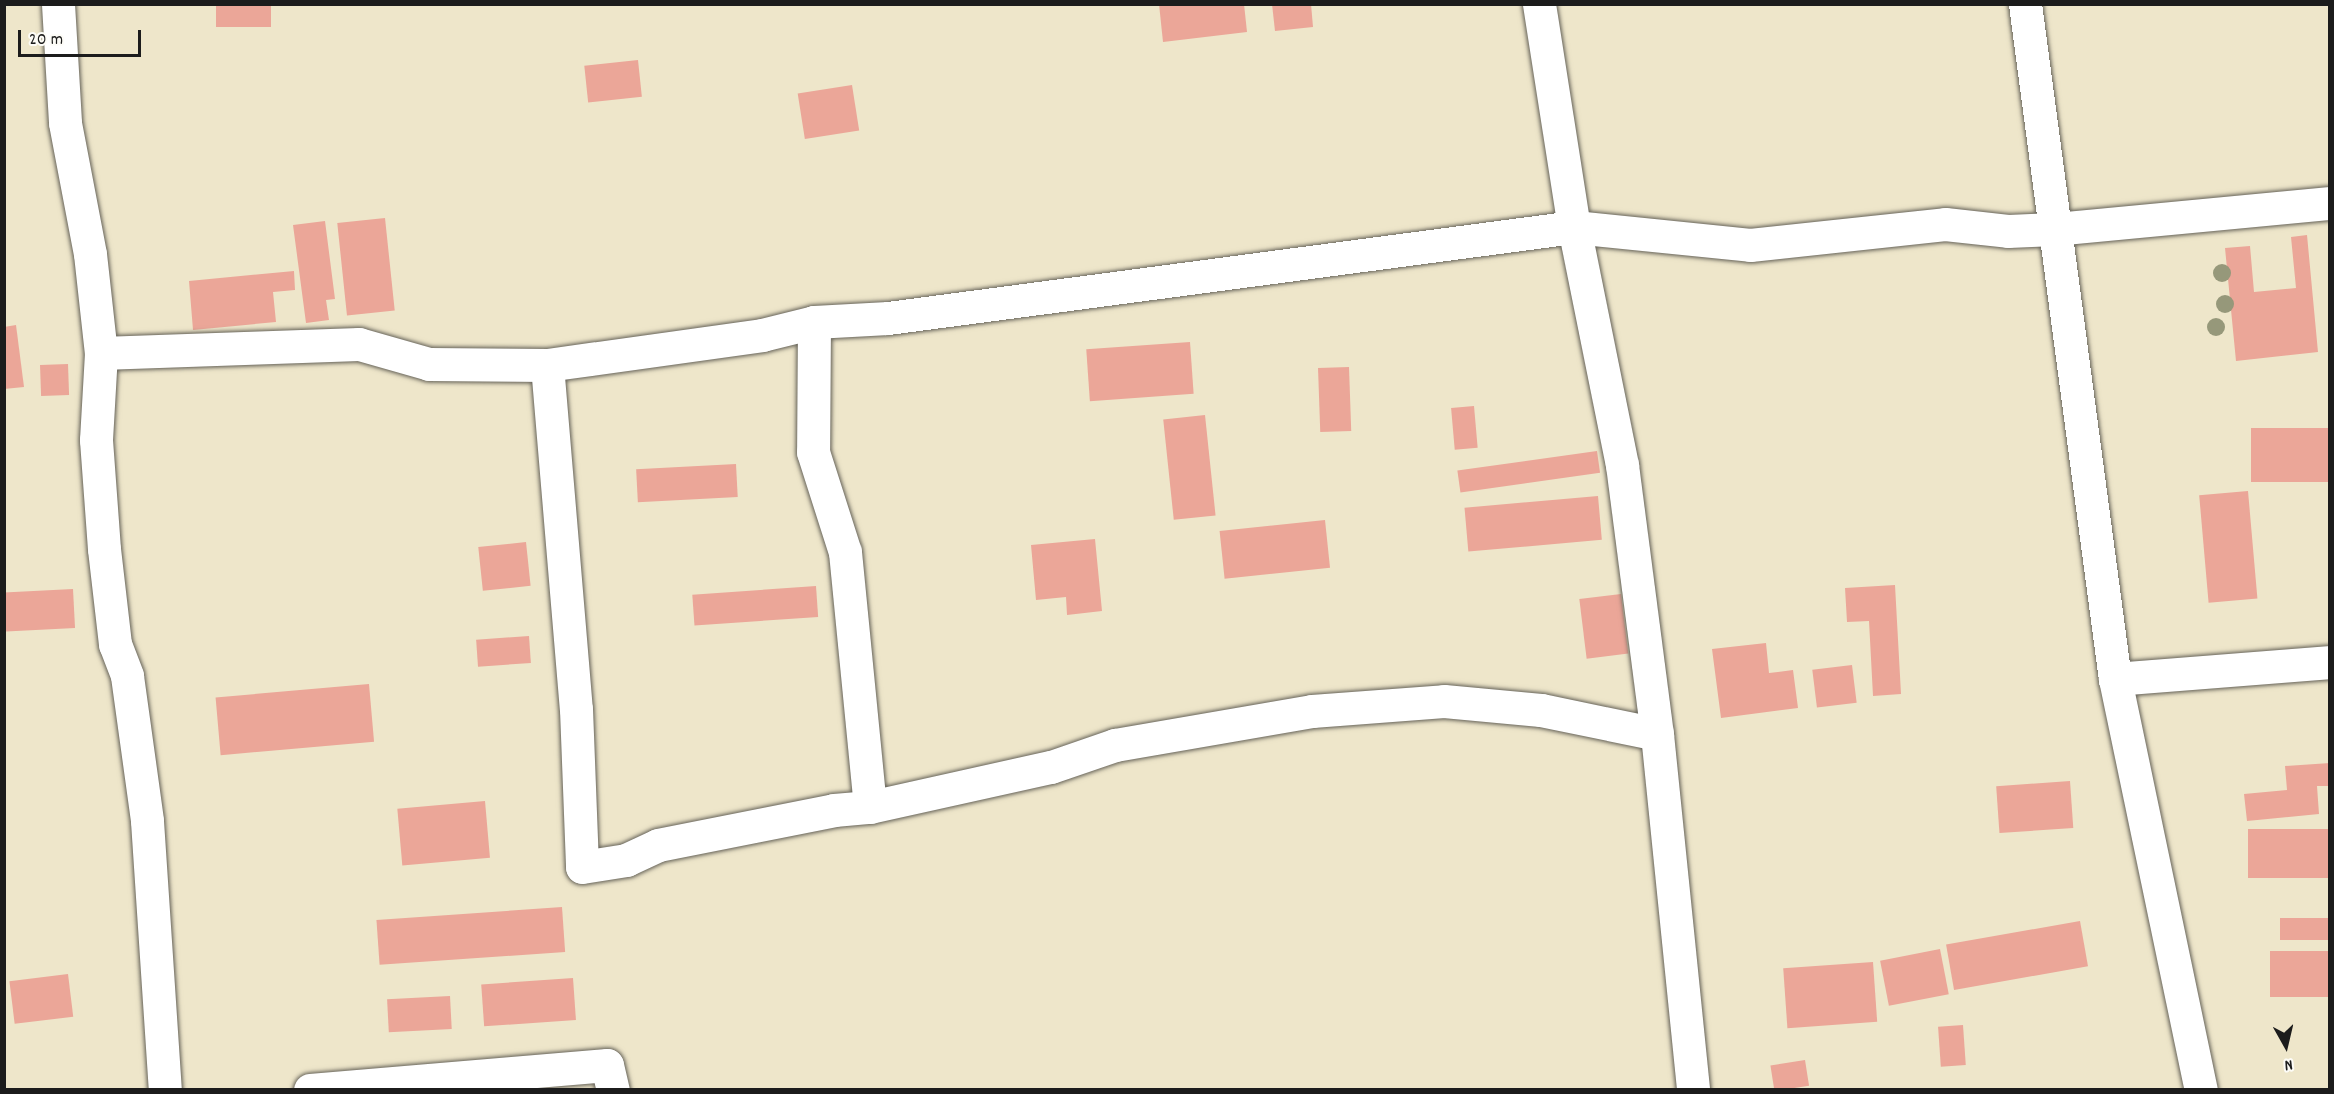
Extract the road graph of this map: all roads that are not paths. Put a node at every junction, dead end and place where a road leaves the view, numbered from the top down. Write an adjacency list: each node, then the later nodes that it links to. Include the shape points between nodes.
1 (58, 4): 8 (street, via 65,123 90,254)
2 (1539, 4): 5 (street)
3 (2025, 4): 6 (street)
4 (2330, 203): 6 (street)
5 (1574, 227): 6 (street, via 1750,245 1945,224 2008,231); 7 (street, via 888,318); 12 (street, via 1622,465)
6 (2054, 229): 11 (street)
7 (814, 322): 9 (street, via 762,335); 13 (street, via 813,452 845,552)
8 (101, 353): 9 (street, via 358,344 429,364); 14 (street, via 96,440 104,549 115,644 127,676 147,820)
9 (547, 365): 13 (street, via 576,709 582,867 626,860 658,845 834,810)
10 (2330, 662): 11 (street)
11 (2115, 679): 18 (street)
12 (1657, 734): 13 (street, via 1542,710 1444,701 1312,711 1115,745 1051,767); 17 (street)
13 (870, 807)
14 (165, 1089)
15 (310, 1089): 16 (street, via 607,1065)
16 (613, 1089)
17 (1693, 1089)
18 (2201, 1089)

